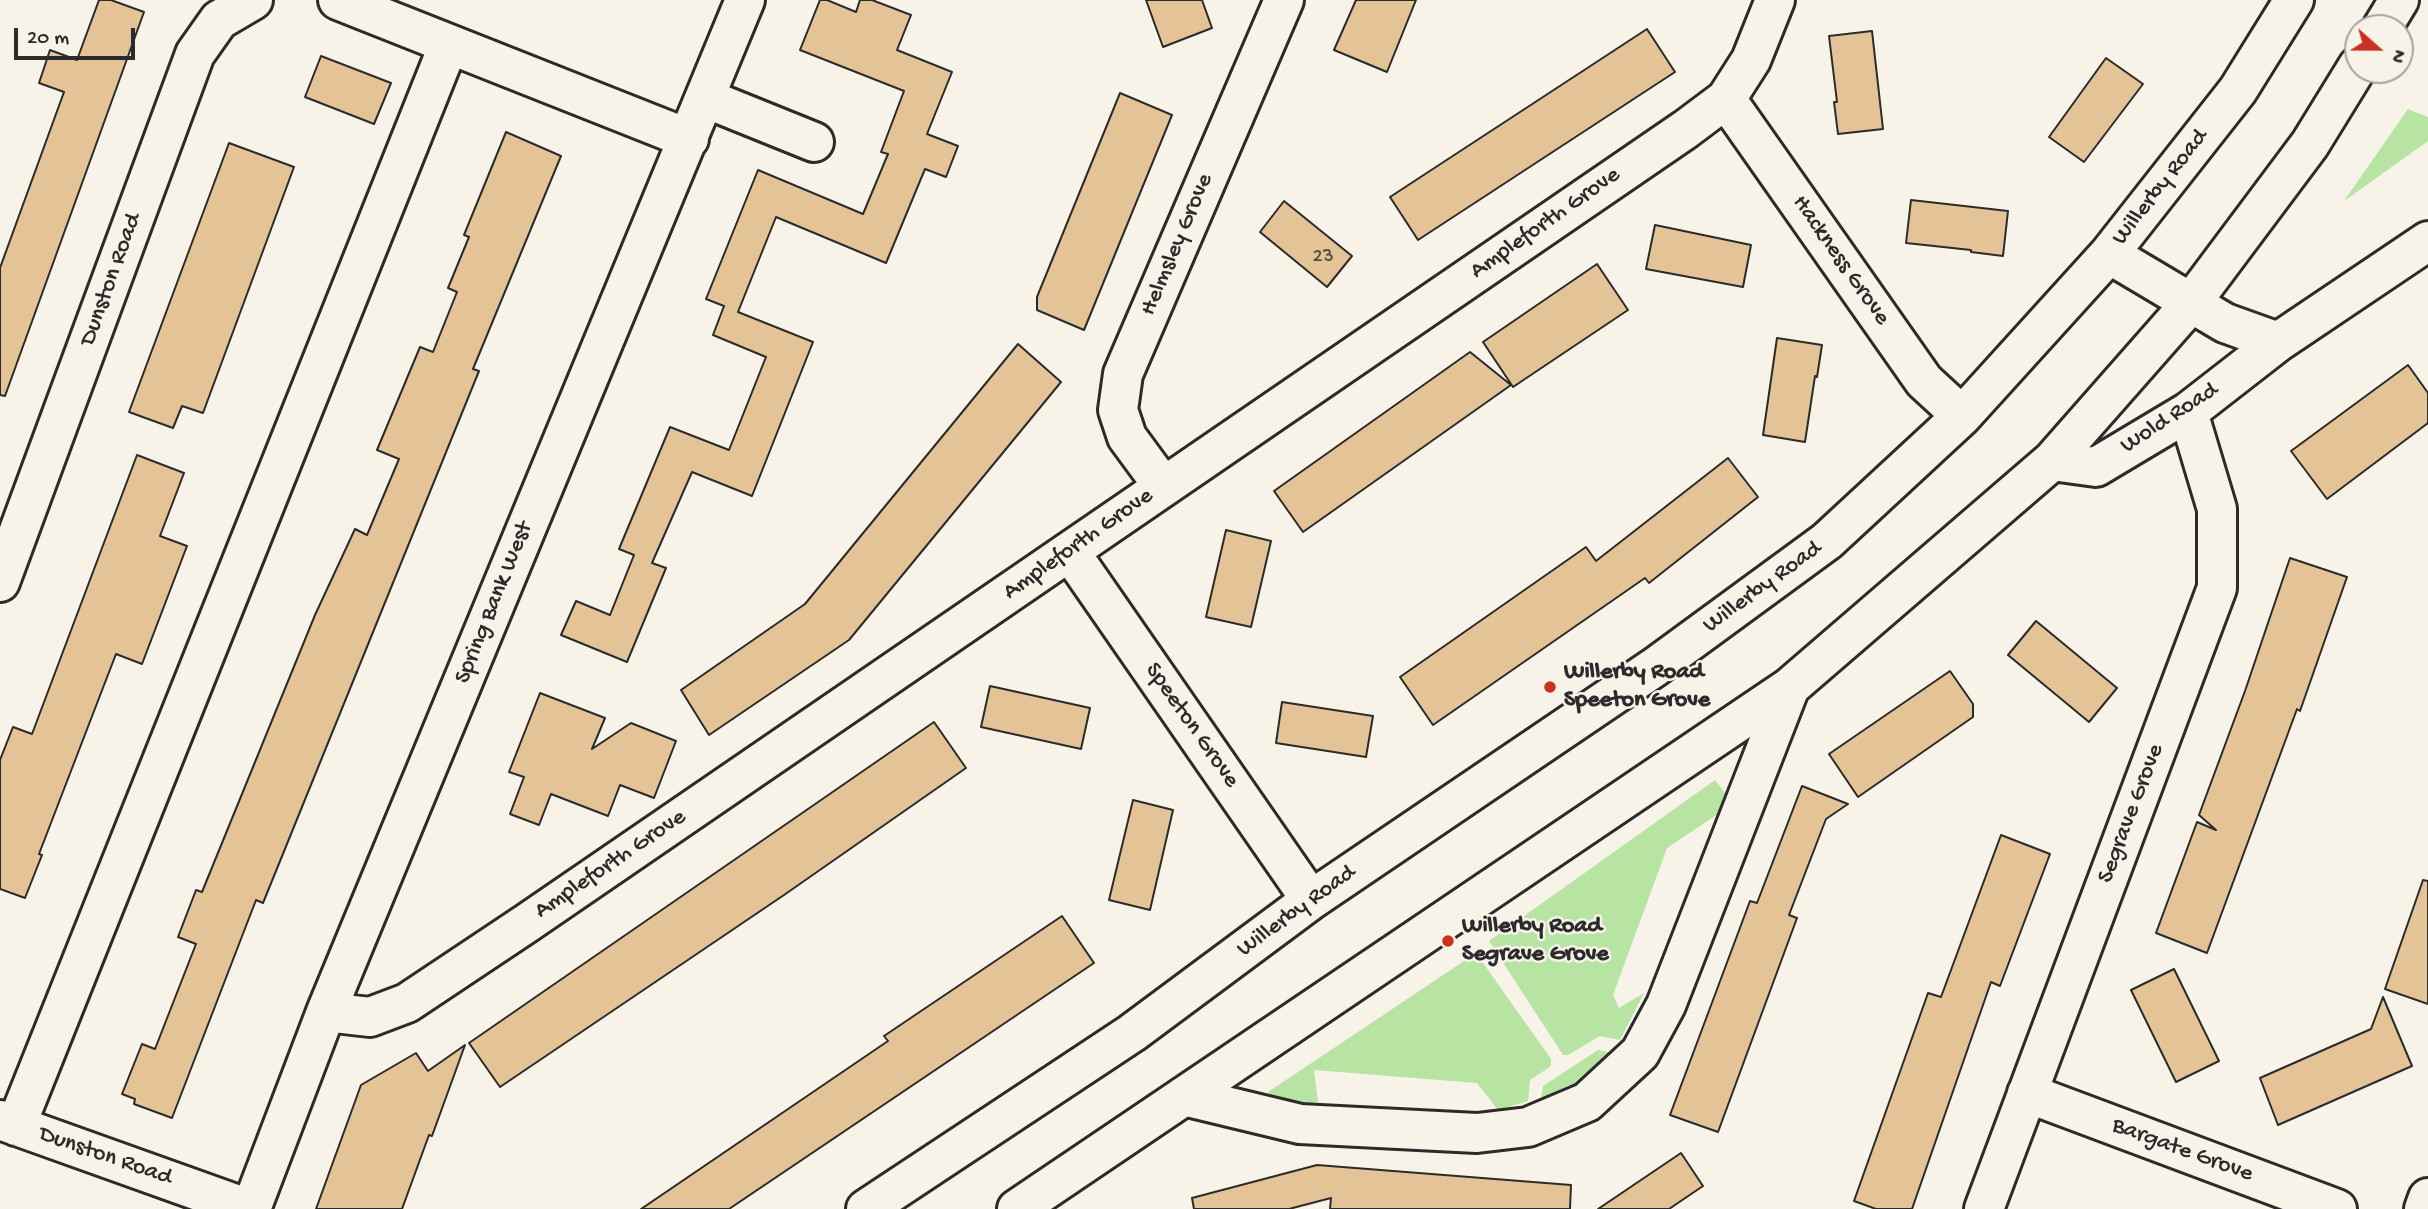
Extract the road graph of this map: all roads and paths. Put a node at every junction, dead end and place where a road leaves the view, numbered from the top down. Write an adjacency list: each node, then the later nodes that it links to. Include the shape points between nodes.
1 (253, 0): 22 (street, Dunston Road, via 219,20 195,54)
2 (338, 0): 7 (street)
3 (746, 0): 9 (street, Spring Bank West)
4 (1284, 0): 20 (street, Helmsley Grove, via 1123,374 1118,410 1127,437)
5 (1774, 0): 10 (street, Ampleforth Grove, via 1751,60)
6 (2294, 0): 14 (street, Willerby Road, via 2238,90)
7 (449, 44): 11 (street); 28 (street)
8 (2347, 84): 15 (street, via 2310,144)
9 (705, 98): 11 (street, Spring Bank West); 12 (street)
10 (1726, 99): 18 (street, Hackness Grove, via 1924,381); 20 (street, Ampleforth Grove)
11 (689, 139): 25 (street, Spring Bank West)
12 (814, 142)
13 (2426, 249): 16 (street, Wold Road)
14 (2109, 254): 15 (street); 18 (street, Willerby Road)
15 (2191, 303): 16 (street, via 2225,323); 19 (street)
16 (2278, 342): 17 (street, Wold Road)
17 (2188, 412): 19 (street, Wold Road, via 2096,467); 26 (street, Segrave Grove, via 2217,509 2217,589)
18 (1962, 416): 24 (street, Willerby Road, via 1827,541 1655,667)
19 (2052, 461): 23 (street)
20 (1163, 486): 21 (street, Ampleforth Grove)
21 (1070, 552): 24 (street, Speeton Grove); 25 (street, Ampleforth Grove, via 407,1003 370,1017)
22 (0, 582)
23 (1790, 687): 27 (street); 27 (street, via 1667,1005 1640,1053 1587,1102 1528,1127 1477,1133 1300,1124)
24 (1311, 900): 32 (street, Willerby Road, via 1132,1032)
25 (326, 1012): 31 (street, Spring Bank West)
26 (2027, 1093): 34 (street, Segrave Grove); 35 (street, Bargate Grove)
27 (1184, 1096): 33 (street)
28 (8, 1123): 29 (street, Dunston Road)
29 (181, 1197): 31 (street, Dunston Road)
30 (2428, 1198): 36 (street)
31 (250, 1209)
32 (866, 1209)
33 (1017, 1209)
34 (1984, 1209)
35 (2337, 1209)
36 (2424, 1209)

